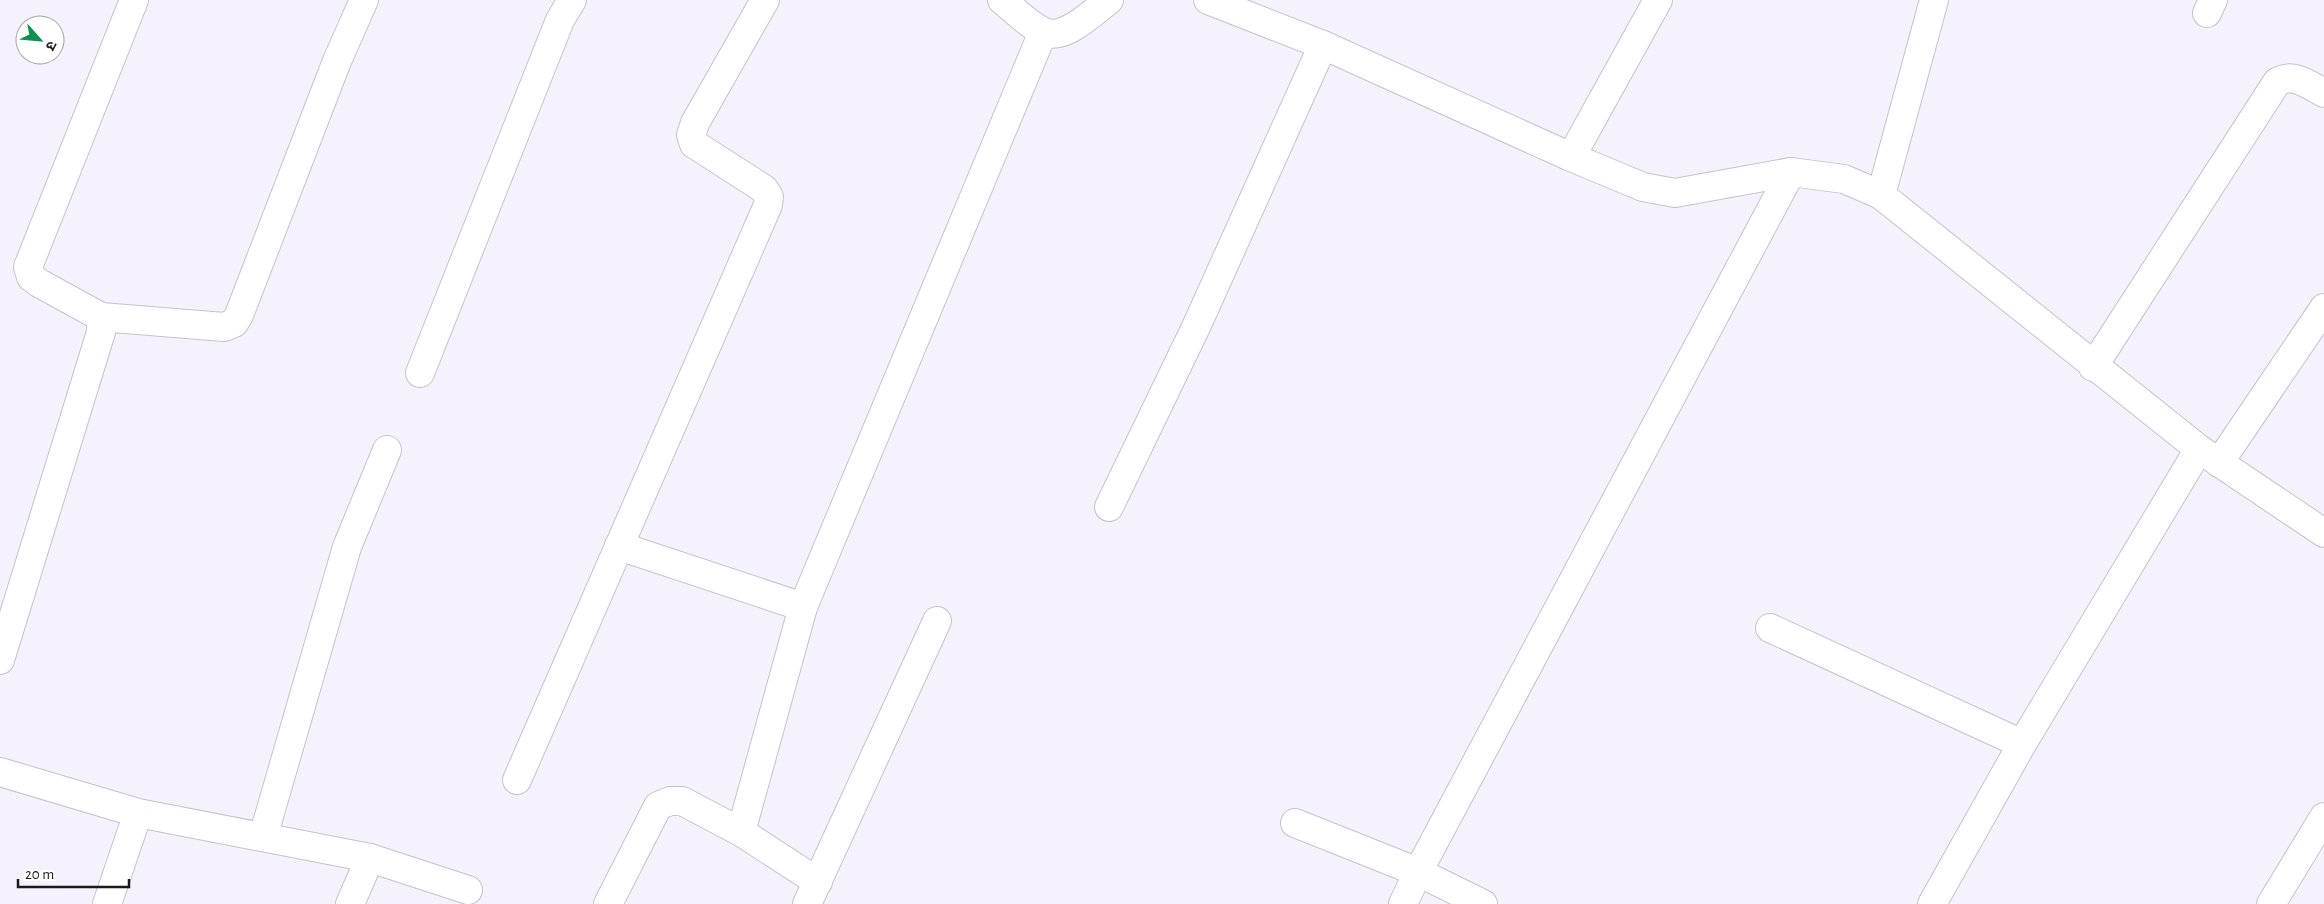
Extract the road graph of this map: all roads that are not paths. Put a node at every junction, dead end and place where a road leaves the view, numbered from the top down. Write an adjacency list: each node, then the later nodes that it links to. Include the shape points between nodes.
1 (134, 0): 17 (street, via 28,267 38,284)
2 (364, 0): 17 (street, via 234,323 224,327)
3 (572, 0): 19 (street, via 560,20)
4 (765, 0): 24 (street, via 691,135 694,144 764,189 769,196 768,204)
5 (1002, 0): 10 (street)
6 (1109, 0): 10 (street, via 1074,28 1055,34)
7 (1208, 0): 11 (street)
8 (1658, 0): 13 (street)
9 (1934, 0): 15 (street)
10 (1043, 32): 25 (street)
11 (1323, 45): 13 (street); 22 (street, via 1196,327)
12 (2324, 92): 18 (street, via 2297,78 2276,82)
13 (1571, 157): 14 (street, via 1643,187 1675,193)
14 (1791, 172): 15 (street, via 1844,178); 38 (street)
15 (1881, 195): 18 (street)
16 (2324, 308): 21 (street)
17 (101, 317): 28 (street, via 101,332)
18 (2093, 367): 21 (street)
19 (420, 373)
20 (386, 450): 36 (street, via 347,547)
21 (2209, 456): 23 (street); 29 (street)
22 (1109, 507)
23 (2324, 533)
24 (619, 546): 25 (street); 31 (street)
25 (803, 607): 35 (street)
26 (937, 621): 40 (street)
27 (1770, 628): 29 (street)
28 (0, 660)
29 (2022, 744): 46 (street)
30 (0, 772): 32 (street)
31 (517, 780)
32 (138, 813): 36 (street); 41 (street)
33 (2324, 816): 47 (street)
34 (1296, 823): 38 (street)
35 (741, 832): 40 (street); 43 (street, via 682,801 658,806)
36 (263, 837): 37 (street)
37 (370, 858): 39 (street); 42 (street)
38 (1418, 872): 44 (street); 45 (street)
39 (468, 890)
40 (812, 893)
41 (107, 904)
42 (350, 904)
43 (608, 904)
44 (1403, 904)
45 (1483, 904)
46 (1932, 904)
47 (2271, 904)

